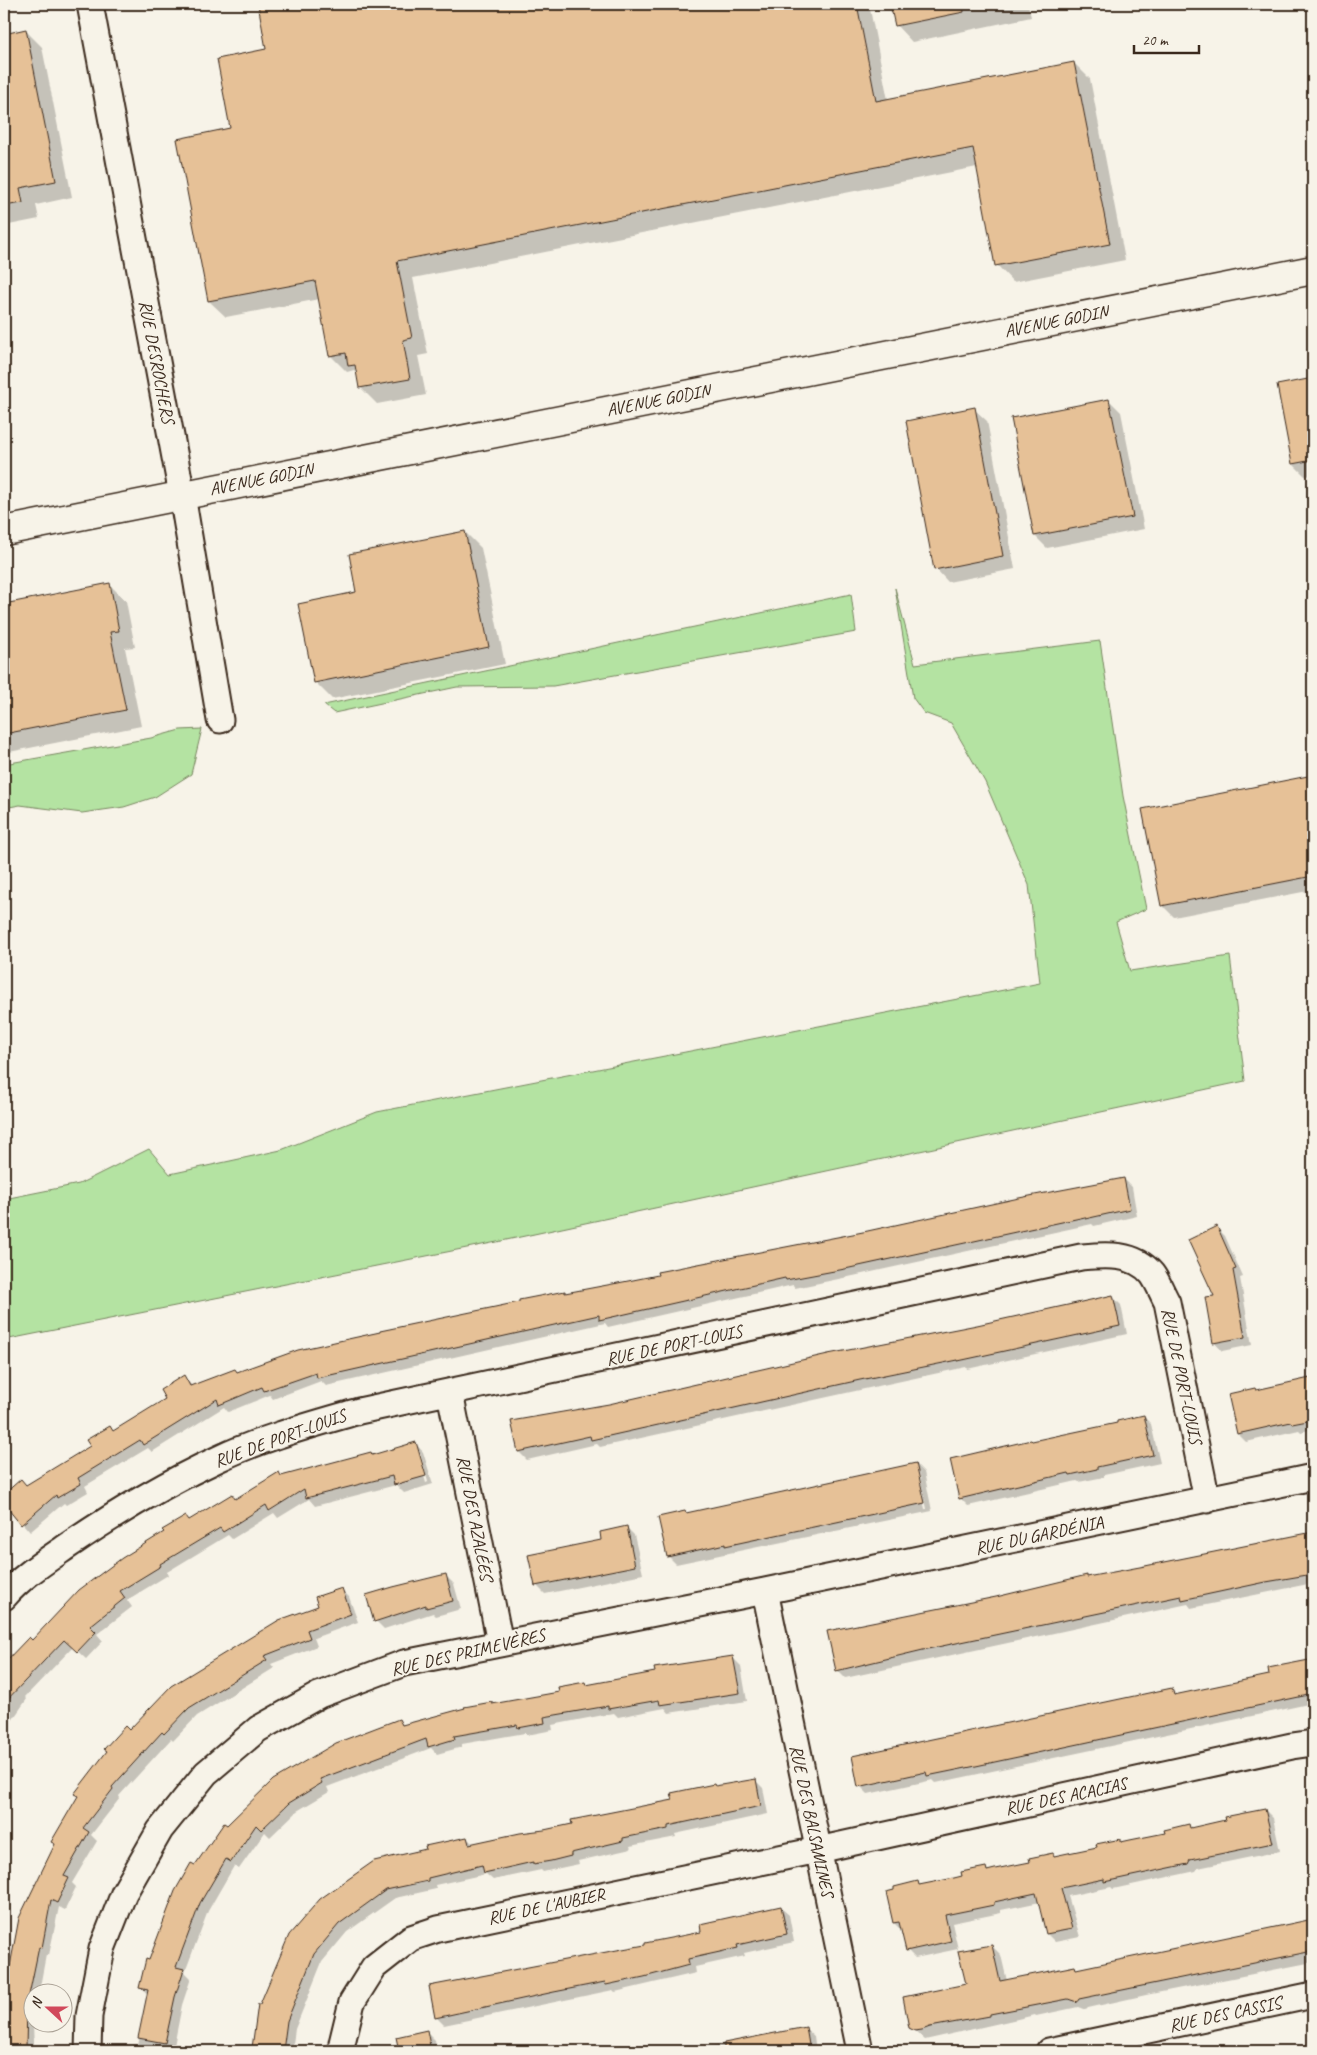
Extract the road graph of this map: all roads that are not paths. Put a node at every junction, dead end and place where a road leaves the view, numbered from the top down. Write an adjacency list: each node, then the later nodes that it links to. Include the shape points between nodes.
1 (90, 4): 3 (street, RUE DESROCHERS)
2 (1313, 270): 3 (street, AVENUE GODIN)
3 (182, 495): 4 (street, AVENUE GODIN); 5 (street, RUE DESROCHERS)
4 (4, 531)
5 (220, 720)
6 (450, 1392): 8 (street, RUE DE PORT-LOUIS, via 1081,1257 1109,1255 1130,1258 1151,1273 1168,1302); 9 (street, RUE DE PORT-LOUIS, via 358,1411 293,1430 219,1458 152,1493); 11 (street, RUE DES AZALÉES)
7 (1313, 1477): 8 (street, RUE DU GARDÉNIA)
8 (1207, 1500): 10 (street, RUE DU GARDÉNIA)
9 (8, 1584)
10 (765, 1591): 11 (street, RUE DES PRIMEVÈRES); 13 (street, RUE DES BALSAMINES)
11 (500, 1643): 15 (street, RUE DES PRIMEVÈRES, via 404,1663 319,1695 258,1729 206,1772 160,1830 124,1893 102,1949 89,2016)
12 (1313, 1743): 13 (street, RUE DES ACACIAS)
13 (818, 1850): 16 (street, RUE DE L'AUBIER, via 438,1929 411,1938 374,1967 352,2002); 17 (street, RUE DES BALSAMINES)
14 (1313, 1995): 18 (street, RUE DES CASSIS)
15 (88, 2051)
16 (343, 2051)
17 (860, 2051)
18 (1049, 2051)

